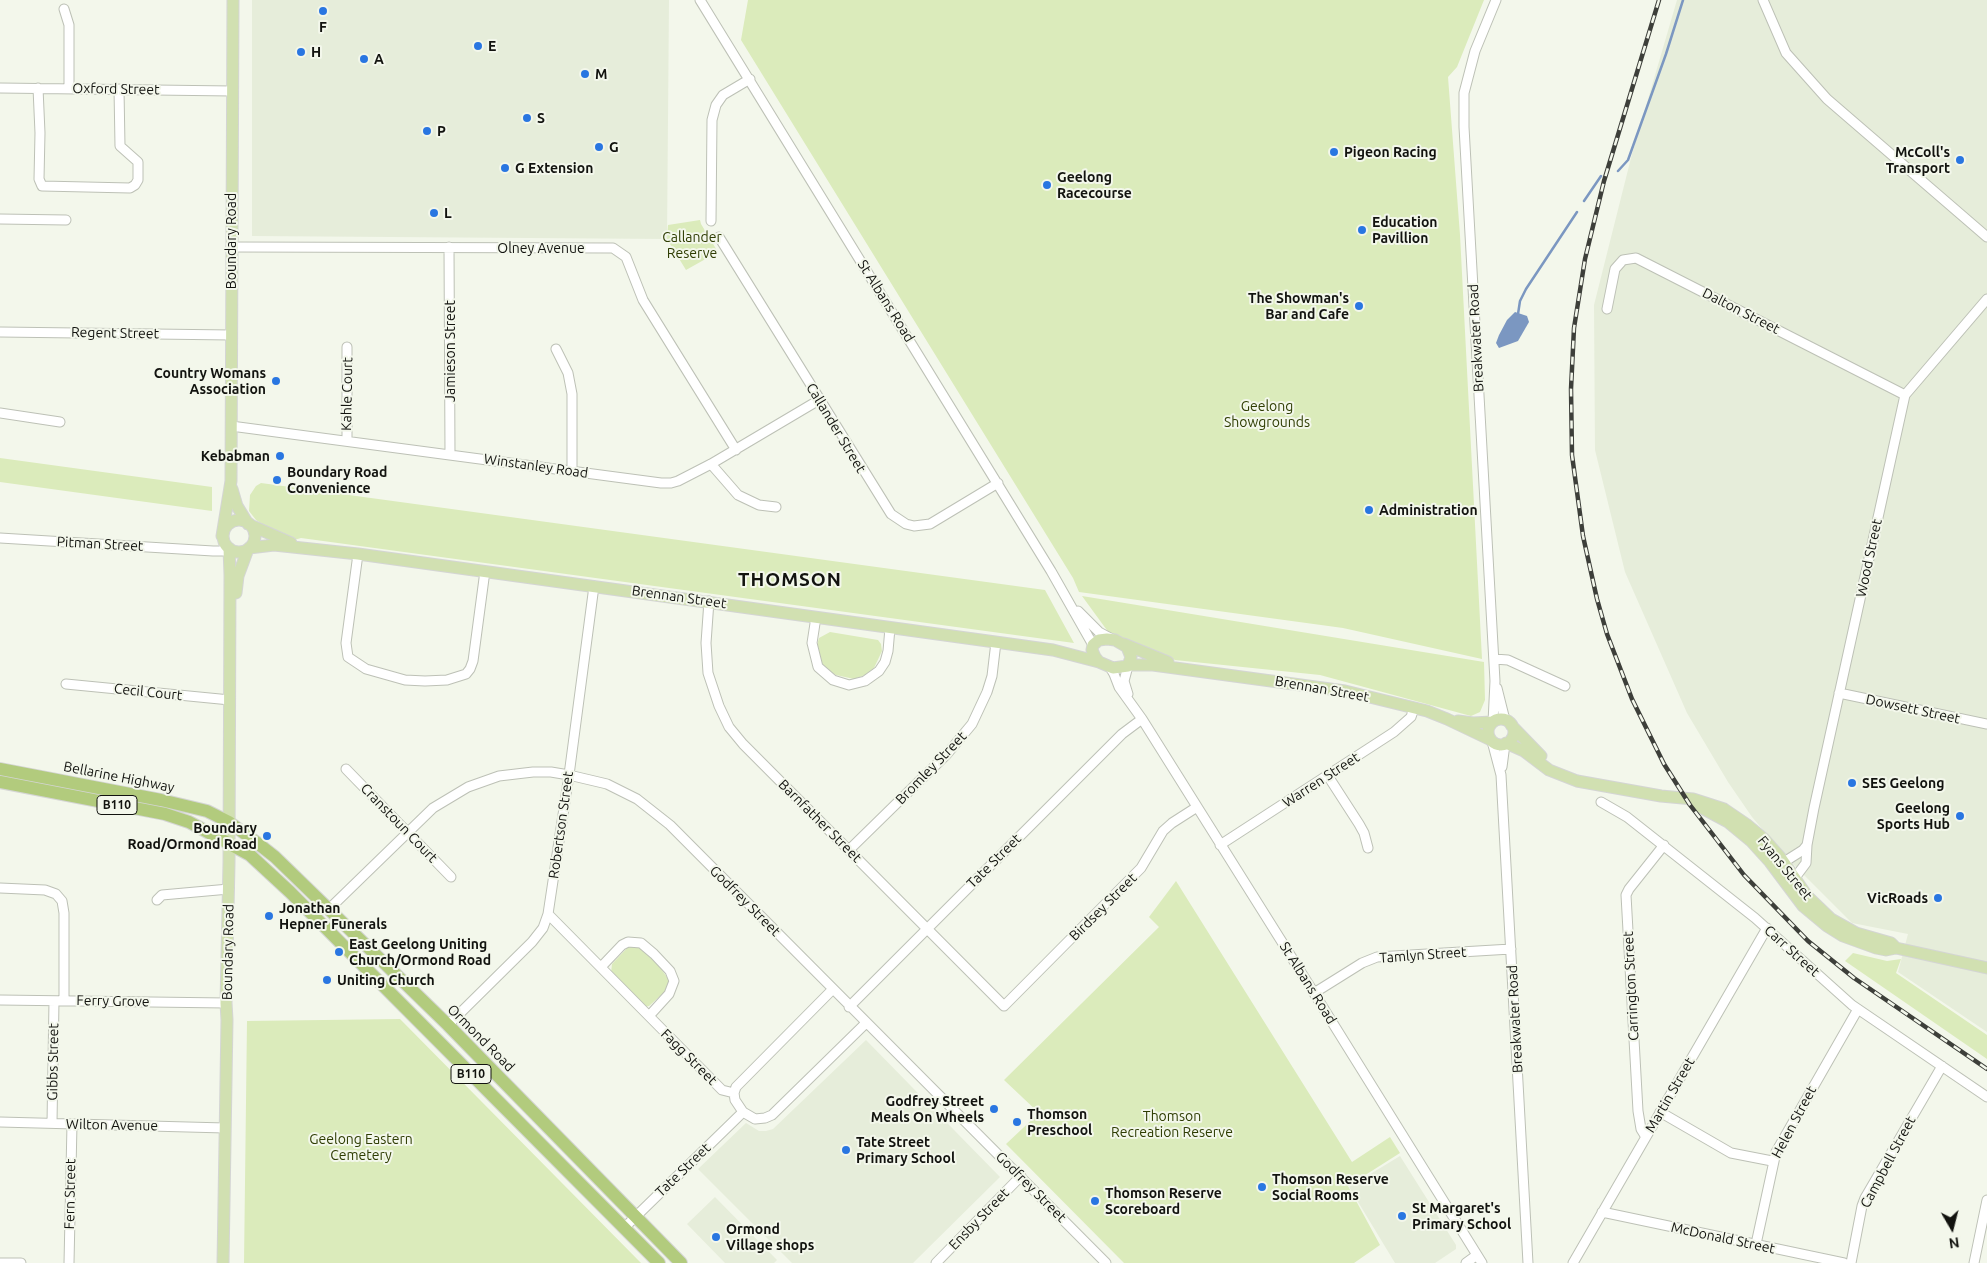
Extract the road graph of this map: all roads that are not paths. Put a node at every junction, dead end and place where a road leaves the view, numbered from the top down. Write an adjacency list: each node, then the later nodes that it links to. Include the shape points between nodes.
1 (233, 0): 11 (main road, Boundary Road)
2 (700, 0): 6 (street, St Albans Road)
3 (1496, 0): 55 (street, Breakwater Road, via 1475,50 1464,93)
4 (1763, 0): 16 (street, via 1786,53 1827,99)
5 (64, 9): 9 (street, via 69,25)
6 (750, 79): 14 (street, via 723,96 711,121); 36 (street, St Albans Road)
7 (0, 88): 8 (street, Oxford Street)
8 (38, 88): 9 (street, Oxford Street); 10 (street, via 39,180 42,186 130,188 138,180 138,162 120,146)
9 (69, 88): 10 (street, Oxford Street)
10 (119, 89): 11 (street, Oxford Street)
11 (232, 91): 17 (main road, Boundary Road)
12 (0, 219): 13 (street)
13 (66, 220)
14 (711, 221)
15 (719, 237): 26 (street, Callander Street)
16 (1987, 238)
17 (232, 247): 18 (street, Olney Avenue); 22 (main road, Boundary Road)
18 (449, 247): 31 (street, Olney Avenue, via 609,248 618,251 626,257 643,300); 32 (street, Jamieson Street)
19 (1987, 299): 25 (street, Wood Street)
20 (1607, 309): 25 (street, Dalton Street, via 1614,269 1623,260 1636,258)
21 (0, 332): 22 (street, Regent Street)
22 (231, 335): 29 (main road, Boundary Road)
23 (347, 347): 30 (street, Kahle Court)
24 (556, 349): 34 (street, via 568,374 572,394)
25 (1905, 395): 62 (street, Wood Street)
26 (819, 400): 31 (street, Winstanley Road); 36 (street, Callander Street, via 881,502 898,520 914,526 930,524)
27 (0, 413): 28 (street)
28 (60, 422)
29 (232, 426): 30 (street, Winstanley Road); 35 (main road, Boundary Road)
30 (346, 441): 32 (street, Winstanley Road)
31 (736, 450): 33 (street, Winstanley Road)
32 (450, 454): 34 (street, Winstanley Road)
33 (711, 464): 34 (street, Winstanley Road, via 671,483); 37 (street, via 738,495 759,505)
34 (572, 471)
35 (231, 482): 38 (main road, Boundary Road, via 236,504); 40 (main road, Boundary Road, via 223,526)
36 (998, 483): 47 (street, St Albans Road)
37 (776, 507)
38 (249, 524): 40 (main road, via 232,522 226,528); 41 (main road, via 254,536); 42 (main road, Brennan Street)
39 (0, 538): 40 (street, Pitman Street, via 223,551)
40 (225, 543): 41 (main road, via 238,552); 50 (main road, Boundary Road, via 230,572)
41 (248, 548): 42 (main road, Brennan Street, via 270,545); 50 (main road, Boundary Road, via 238,580)
42 (304, 548): 43 (main road, Brennan Street)
43 (358, 554): 44 (main road, Brennan Street); 44 (street, via 346,643 348,657 366,669 405,680 447,680 466,674 470,669)
44 (485, 571): 45 (main road, Brennan Street)
45 (594, 586): 46 (main road, Brennan Street); 75 (street, Robertson Street)
46 (710, 601): 48 (main road, Brennan Street); 89 (street, Barnfather Street, via 706,642 708,673 729,727)
47 (1070, 604): 52 (street, St Albans Road, via 1099,632); 53 (street, St Albans Road)
48 (816, 616): 49 (main road, Brennan Street); 49 (street, via 812,643 818,667 832,680 849,685 865,681 879,671 886,657)
49 (890, 628): 51 (main road, Brennan Street)
50 (230, 642): 63 (main road, Boundary Road)
51 (996, 642): 54 (main road, Brennan Street); 89 (street, Bromley Street, via 992,676 972,724 952,749)
52 (1118, 642): 53 (main road, via 1101,640); 57 (main road, via 1129,651 1131,659); 58 (main road, Brennan Street)
53 (1093, 646): 54 (main road, Brennan Street); 56 (main road, via 1094,655)
54 (1052, 650): 56 (main road, Brennan Street)
55 (1494, 659): 59 (street, Breakwater Road); 61 (street, via 1508,660)
56 (1104, 664): 57 (main road, via 1119,668); 64 (street, St Albans Road)
57 (1128, 665): 58 (main road, Brennan Street); 64 (street, St Albans Road, via 1124,681)
58 (1196, 670): 65 (main road, Brennan Street, via 1346,691)
59 (1495, 681): 68 (street, Breakwater Road); 69 (street, Breakwater Road)
60 (66, 684): 63 (street, Cecil Court)
61 (1565, 686)
62 (1839, 693): 70 (street, Dowsett Street); 87 (street, Wood Street)
63 (230, 700): 82 (main road, Boundary Road)
64 (1132, 704): 66 (street, St Albans Road)
65 (1414, 708): 67 (main road, Brennan Street); 77 (street, Warren Street, via 1412,716 1397,730)
66 (1142, 719): 81 (street, St Albans Road); 97 (street, Tate Street, via 1122,734)
67 (1447, 719): 68 (main road, Brennan Street); 71 (main road, Brennan Street)
68 (1492, 722): 69 (main road, via 1499,719); 71 (main road, via 1488,729)
69 (1508, 722): 72 (main road, via 1513,735); 79 (main road, Fyans Street, via 1545,759)
70 (1987, 724)
71 (1491, 740): 72 (main road); 76 (street, Breakwater Road)
72 (1505, 744): 76 (street, Breakwater Road); 79 (main road, Fyans Street, via 1524,750 1555,773)
73 (0, 769): 82 (highway, Bellarine Highway / B110, via 161,800 207,811)
74 (346, 769): 83 (street, Cranstoun Court)
75 (569, 775): 83 (street, Godfrey Street, via 533,772 480,782 448,797); 96 (street, Robertson Street); 102 (street, Godfrey Street, via 607,784 648,806)
76 (1501, 775): 99 (street, Breakwater Road)
77 (1328, 776): 85 (street, Warren Street); 88 (street, via 1364,832)
78 (0, 782): 84 (highway, Bellarine Highway / B110, via 165,814 189,822)
79 (1595, 785): 90 (main road, Fyans Street, via 1670,797 1703,808 1728,822)
80 (1601, 802): 86 (street, Carr Street)
81 (1197, 807): 85 (street, St Albans Road); 108 (street, Birdsey Street, via 1163,831 1138,872)
82 (229, 822): 84 (main road, Boundary Road); 95 (highway, Ormond Road / B110, via 275,858)
83 (406, 832): 91 (street, Cranstoun Court); 95 (street, Godfrey Street)
84 (229, 843): 93 (main road, Boundary Road); 128 (highway, B110, via 250,855 276,878)
85 (1220, 845): 103 (street, St Albans Road)
86 (1664, 845): 98 (street, Carr Street); 122 (street, Carrington Street, via 1626,895 1638,1111)
87 (1807, 845): 90 (street); 90 (street, Wood Street, via 1804,867)
88 (1368, 848)
89 (849, 850): 97 (street, Barnfather Street)
90 (1785, 873): 101 (main road, Fyans Street, via 1803,906 1832,930 1848,938 1872,947 1896,948)
91 (451, 877)
92 (0, 888): 105 (street, Gibbs Street, via 45,890 56,894 62,902)
93 (229, 888): 94 (street, via 162,896); 106 (main road, Boundary Road)
94 (156, 900)
95 (328, 910): 112 (highway, Ormond Road / B110)
96 (548, 914): 100 (street, Fagg Street); 112 (street, Robertson Street, via 543,928 532,942)
97 (926, 928): 107 (street, Tate Street); 108 (street, Barnfather Street)
98 (1768, 928): 109 (street, Carr Street); 117 (street, Martin Street)
99 (1511, 950): 103 (street, Tamlyn Street, via 1377,957 1362,962); 140 (street, Breakwater Road)
100 (601, 967): 110 (street, Fagg Street); 110 (street, via 628,942 640,943 654,954 670,971 674,981 669,994)
101 (1987, 968)
102 (832, 990): 107 (street, Godfrey Street); 114 (street, via 736,1087)
103 (1314, 993): 130 (street, St Albans Road)
104 (0, 1000): 105 (street, Ferry Grove)
105 (59, 1001): 106 (street, Ferry Grove); 119 (street, Gibbs Street)
106 (226, 1003): 121 (main road, Boundary Road)
107 (849, 1006): 111 (street, Godfrey Street)
108 (1004, 1006)
109 (1858, 1009): 113 (street, Carr Street); 123 (street, Helen Street)
110 (648, 1016): 114 (street, Fagg Street, via 722,1090)
111 (866, 1023): 116 (street, via 772,1115 755,1119); 124 (street, Godfrey Street)
112 (448, 1025): 127 (highway, Ormond Road / B110)
113 (1942, 1066): 115 (street, Carr Street); 143 (street, Campbell Street, via 1862,1206)
114 (734, 1093): 116 (street)
115 (1987, 1096)
116 (743, 1112): 127 (street, Tate Street)
117 (1660, 1112): 122 (street, Martin Street); 123 (street, via 1731,1152)
118 (0, 1122): 119 (street, Wilton Avenue)
119 (52, 1124): 120 (street, Wilton Avenue)
120 (72, 1124): 121 (street, Wilton Avenue); 133 (street, Fern Street)
121 (224, 1128): 134 (main road, Boundary Road)
122 (1646, 1137): 126 (street, Martin Street)
123 (1772, 1161): 129 (street, Helen Street)
124 (1021, 1176): 137 (street, Ensby Street); 138 (street, Godfrey Street)
125 (1987, 1200): 144 (street)
126 (1602, 1212): 129 (street, McDonald Street); 141 (street, Martin Street)
127 (636, 1217): 128 (street, Tate Street); 136 (highway, Ormond Road / B110)
128 (624, 1228): 135 (highway, B110)
129 (1756, 1244): 142 (street, McDonald Street)
130 (1479, 1259): 139 (street)
131 (0, 1263): 132 (street)
132 (21, 1263)
133 (69, 1263)
134 (223, 1263)
135 (659, 1263)
136 (681, 1263)
137 (936, 1263)
138 (1106, 1263)
139 (1466, 1263)
140 (1528, 1263)
141 (1573, 1263)
142 (1844, 1263)
143 (1851, 1263)
144 (1974, 1263)

